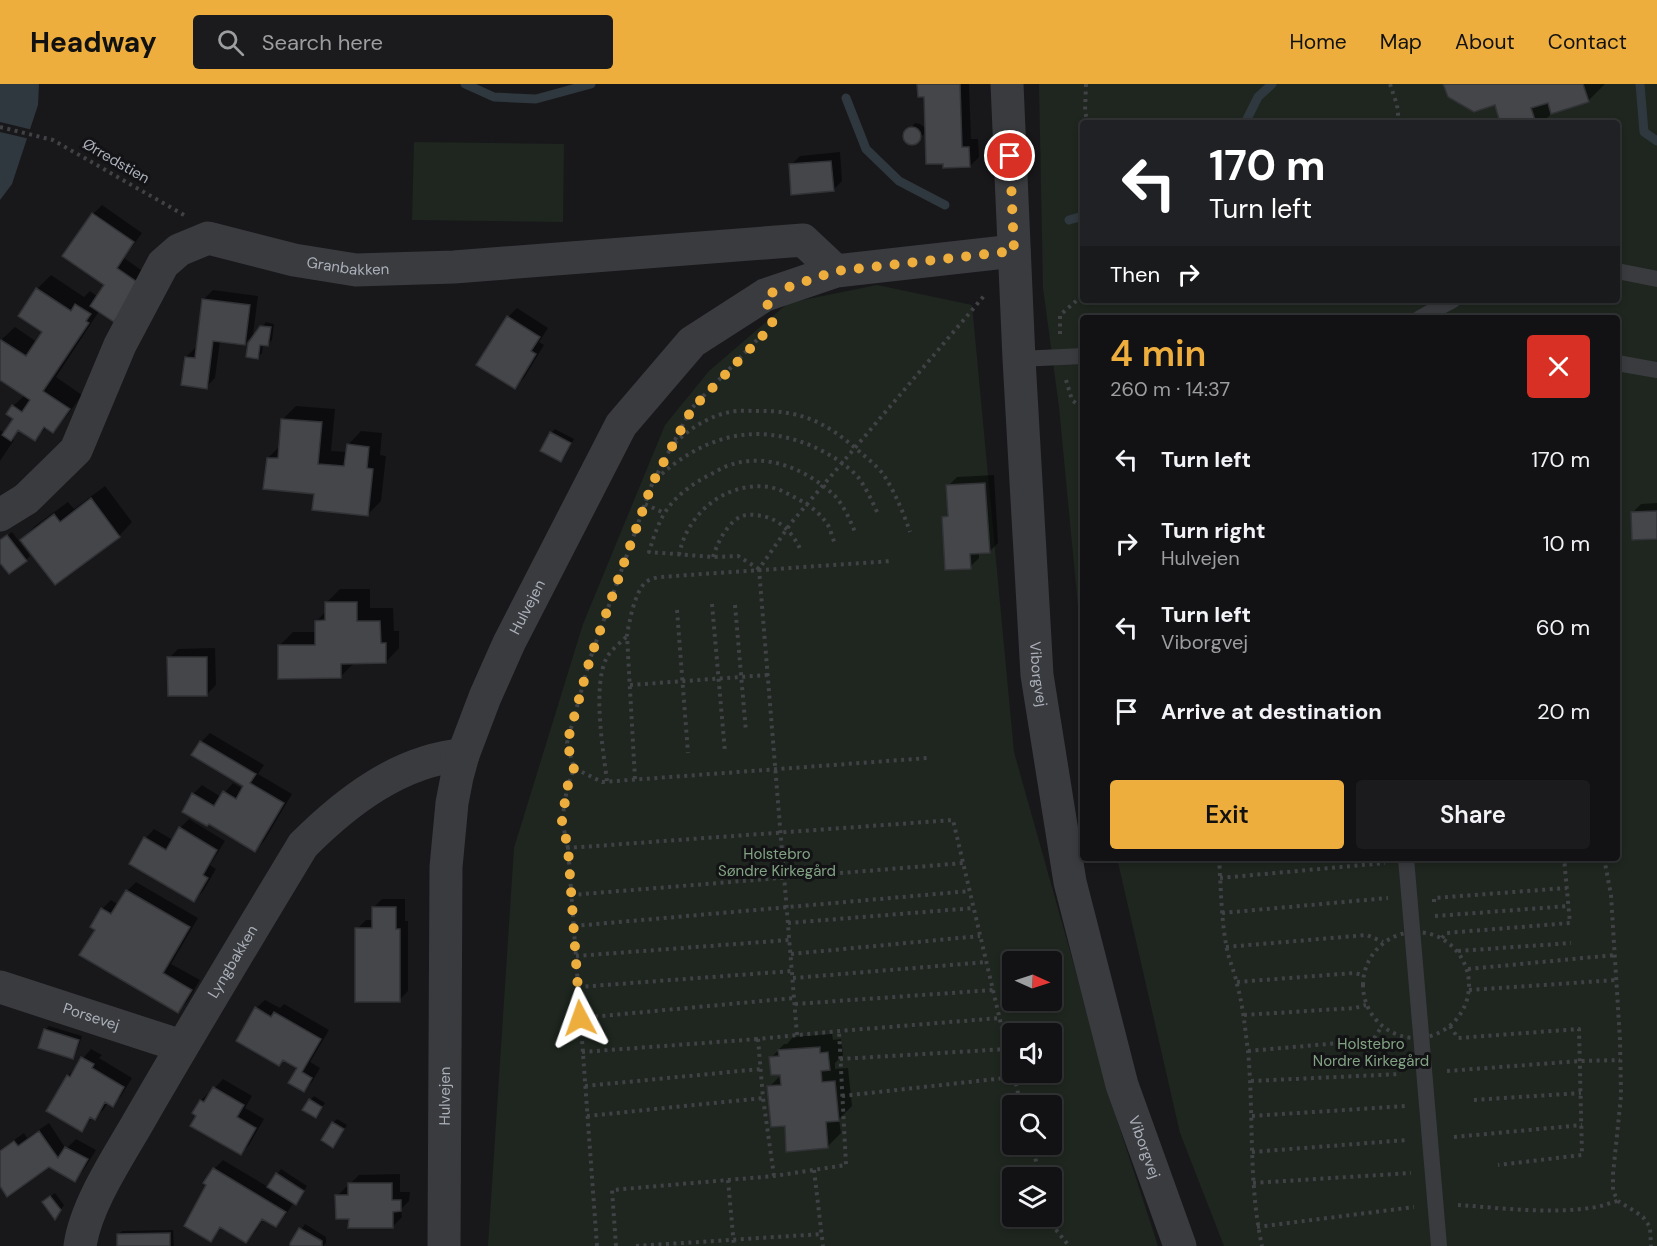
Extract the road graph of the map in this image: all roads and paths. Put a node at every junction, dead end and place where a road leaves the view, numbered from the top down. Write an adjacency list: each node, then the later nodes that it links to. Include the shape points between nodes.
1 (1007, 84): 8 (street, Viborgvej)
2 (1086, 84): 4 (path)
3 (1390, 84): 5 (path)
4 (1087, 120)
5 (1399, 120)
6 (0, 127): 7 (path, Ørredstien, via 54,140 182,213)
7 (208, 238): 9 (street, Granbakken, via 294,260 356,270 454,267 803,240); 32 (street, via 179,250 163,264 120,345 76,450 26,499)
8 (1014, 251): 9 (street, Hulvejen); 19 (street, Viborgvej)
9 (836, 271): 54 (street, Hulvejen, via 765,295 692,342 621,425 509,643)
10 (1620, 272): 11 (lane)
11 (1657, 279)
12 (987, 293): 24 (path)
13 (1080, 298): 18 (path, via 1060,315)
14 (1448, 303): 15 (lane)
15 (1426, 315)
16 (759, 338): 23 (path, via 692,409)
17 (1080, 356): 18 (lane)
18 (1060, 357): 19 (lane); 22 (path, via 1072,400)
19 (1019, 359): 154 (street, Viborgvej, via 1037,675 1070,882 1122,1086)
20 (1620, 364): 21 (lane)
21 (1657, 370)
22 (1080, 407)
23 (672, 446): 24 (path, via 699,424 729,412 784,411 822,423); 26 (path)
24 (855, 448): 25 (path); 35 (path, via 881,472)
25 (842, 464): 26 (path, via 794,438 744,434 705,445); 27 (path); 31 (path, via 857,477)
26 (654, 482): 28 (path)
27 (822, 486): 29 (path); 30 (path, via 796,468 752,461 730,465 693,484); 34 (path, via 836,497)
28 (645, 504): 30 (path); 56 (path, via 590,659 567,743)
29 (807, 505): 33 (path); 36 (path, via 821,516); 38 (path, via 770,487 726,492 702,510)
30 (664, 513): 38 (path, via 649,552)
31 (878, 514)
32 (0, 515)
33 (788, 530): 37 (path); 39 (path, via 770,517 746,514 725,531); 41 (path)
34 (855, 532)
35 (910, 532)
36 (835, 544)
37 (801, 551)
38 (679, 555): 39 (path)
39 (713, 557): 41 (path, via 738,556)
40 (891, 561): 41 (path)
41 (759, 569): 45 (path, via 648,580 640,589); 46 (path)
42 (712, 604): 48 (path)
43 (735, 605): 47 (path)
44 (677, 610): 49 (path)
45 (627, 636): 50 (path); 59 (path, via 607,656 600,681 599,710)
46 (768, 675): 47 (path); 57 (path)
47 (742, 677): 48 (path); 51 (path)
48 (719, 679): 49 (path); 52 (path)
49 (683, 681): 50 (path); 53 (path)
50 (630, 685): 58 (path)
51 (746, 732)
52 (725, 752)
53 (688, 753)
54 (463, 755): 116 (street, Lyngbakken, via 413,766 366,791 303,845); 147 (street, Hulvejen, via 452,803 446,867)
55 (928, 758): 57 (path)
56 (574, 768): 59 (path); 61 (path, via 562,821)
57 (776, 770): 58 (path); 60 (path)
58 (635, 779): 59 (path)
59 (607, 782)
60 (782, 833): 61 (path); 67 (path, via 953,820); 68 (path)
61 (568, 848): 72 (path)
62 (1219, 861): 69 (path)
63 (1396, 861): 69 (path)
64 (1406, 861): 73 (lane)
65 (1564, 861): 70 (path)
66 (1605, 861): 90 (path)
67 (964, 863): 68 (path); 71 (path)
68 (785, 878): 72 (path); 75 (path)
69 (1220, 878): 77 (path)
70 (1567, 888): 74 (path); 78 (path, via 1434,898)
71 (970, 891): 75 (path); 76 (path)
72 (571, 895): 80 (path)
73 (1410, 896): 77 (path); 123 (lane)
74 (1569, 906): 78 (path); 83 (path, via 1570,923 1446,933)
75 (787, 908): 79 (path); 80 (path)
76 (974, 908): 79 (path); 81 (path)
77 (1222, 913): 87 (path)
78 (1435, 916): 82 (path)
79 (788, 923): 84 (path)
80 (574, 926): 91 (path)
81 (980, 936): 89 (path); 92 (path)
82 (1437, 936)
83 (1442, 938)
84 (789, 940): 89 (path); 91 (path)
85 (1383, 942): 87 (path, via 1367,935)
86 (1571, 943): 88 (path)
87 (1226, 947): 98 (path)
88 (1458, 951)
89 (791, 954): 94 (path)
90 (1615, 955): 93 (path); 97 (path)
91 (576, 956): 100 (path)
92 (987, 962): 96 (path); 101 (path)
93 (1468, 969)
94 (792, 971): 96 (path); 100 (path)
95 (1364, 975): 98 (path)
96 (792, 978): 103 (path)
97 (1616, 980): 102 (path); 120 (path)
98 (1237, 982): 106 (path)
99 (0, 987): 116 (street, Porsevej, via 169,1042)
100 (578, 987): 107 (path)
101 (993, 990): 104 (path); 108 (path)
102 (1470, 990)
103 (794, 998): 104 (path); 107 (path)
104 (795, 1004): 113 (path)
105 (1366, 1005): 106 (path)
106 (1244, 1015): 117 (path)
107 (580, 1018): 118 (path)
108 (1000, 1018): 111 (path); 112 (path)
109 (1382, 1026): 117 (path, via 1373,1040)
110 (1450, 1026): 121 (path, via 1458,1038 1579,1029)
111 (1002, 1027)
112 (839, 1030): 113 (path); 119 (path)
113 (797, 1035): 114 (path)
114 (758, 1039): 118 (path); 122 (path)
115 (1002, 1049): 119 (path)
116 (180, 1050): 146 (street, Lyngbakken, via 95,1198)
117 (1248, 1051): 125 (path)
118 (582, 1053): 126 (path)
119 (840, 1059): 128 (path)
120 (1620, 1060): 121 (path); 157 (path, via 1613,1191 1618,1201 1650,1227)
121 (1580, 1061): 123 (path); 127 (path)
122 (761, 1069): 126 (path); 129 (path)
123 (1425, 1073): 125 (path); 131 (lane)
124 (1002, 1074): 128 (path)
125 (1251, 1081): 133 (path)
126 (585, 1086): 132 (path)
127 (1581, 1093): 130 (path); 134 (path)
128 (843, 1096): 138 (path, via 846,1165)
129 (763, 1098): 132 (path); 140 (path)
130 (1474, 1100)
131 (1427, 1105): 133 (path); 135 (lane)
132 (587, 1116): 148 (path)
133 (1252, 1116): 136 (path)
134 (1582, 1125): 135 (path); 137 (path, via 1582,1155)
135 (1430, 1139): 136 (path); 139 (lane)
136 (1252, 1152): 142 (path)
137 (1498, 1164)
138 (814, 1170): 140 (path); 144 (path)
139 (1433, 1172): 142 (path); 156 (lane)
140 (774, 1176): 141 (path)
141 (728, 1180): 145 (path); 149 (path, via 612,1190)
142 (1253, 1183): 155 (path)
143 (1054, 1227): 153 (path)
144 (822, 1234): 145 (path); 152 (path)
145 (734, 1240): 150 (path); 151 (path)
146 (80, 1246)
147 (444, 1246)
148 (597, 1246)
149 (616, 1246)
150 (636, 1246)
151 (734, 1246)
152 (823, 1246)
153 (1069, 1246)
154 (1180, 1246)
155 (1262, 1246)
156 (1439, 1246)
157 (1651, 1246)

